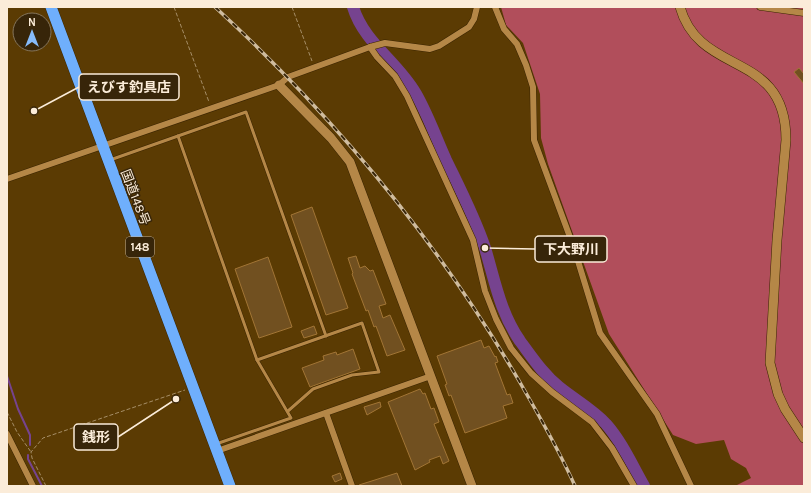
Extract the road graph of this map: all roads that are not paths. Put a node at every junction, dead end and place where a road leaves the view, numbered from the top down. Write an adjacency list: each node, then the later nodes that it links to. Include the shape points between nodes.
1 (51, 7): 10 (highway, 国道148号 / 148)
2 (477, 7): 7 (street, via 469,27 439,46 430,49 385,43)
3 (495, 7): 26 (street, via 504,29 517,44 526,65 533,87 534,140 574,248 600,333 657,414)
4 (680, 7): 19 (street, via 688,28 704,46 767,83 783,107 786,140 770,363 778,394)
5 (760, 7): 6 (street)
6 (804, 13)
7 (370, 47): 8 (street, via 288,77); 25 (street, via 395,76 407,96 473,240 485,291 511,348 531,373 592,422 612,448)
8 (279, 84): 10 (street); 15 (street, via 331,138 350,162)
9 (178, 136): 11 (lane); 13 (lane, via 246,112); 14 (lane)
10 (102, 145): 11 (highway, 国道148号 / 148); 12 (street)
11 (108, 161): 20 (highway, 国道148号 / 148)
12 (7, 179)
13 (326, 336): 14 (lane); 16 (lane, via 362,323 379,372 352,375 312,389)
14 (257, 360): 16 (lane)
15 (431, 376): 17 (street); 24 (street)
16 (288, 411): 20 (lane, via 291,418)
17 (326, 413): 20 (street); 23 (street)
18 (7, 434): 21 (street)
19 (804, 438)
20 (216, 448): 22 (highway, 国道148号 / 148)
21 (33, 486)
22 (230, 486)
23 (352, 486)
24 (472, 486)
25 (634, 486)
26 (691, 486)

